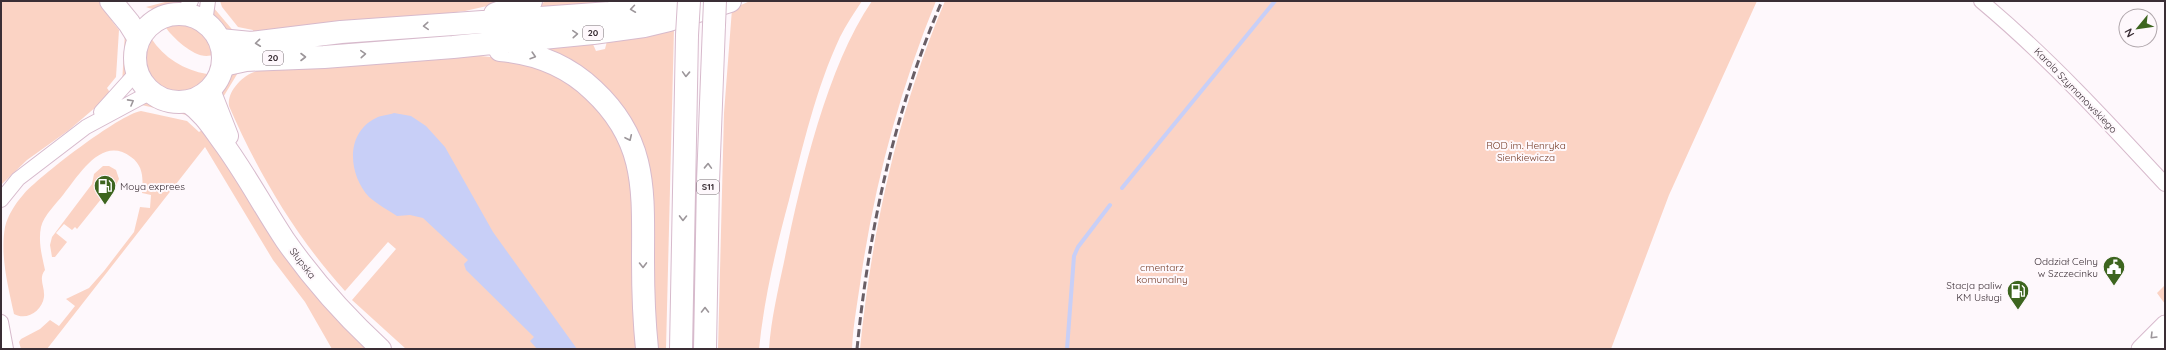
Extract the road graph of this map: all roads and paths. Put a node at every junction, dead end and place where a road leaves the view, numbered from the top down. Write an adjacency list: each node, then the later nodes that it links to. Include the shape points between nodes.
1 (111, 1): 13 (main road)
2 (127, 1): 11 (main road)
3 (531, 1): 12 (main road, 20)
4 (671, 1): 12 (main road, one-way to 12, via 610,13)
5 (689, 1): 31 (main road, S11, one-way to 31, bridge)
6 (715, 1): 32 (main road, S11, one-way to 6, bridge, via 708,174)
7 (730, 1): 15 (main road, 20, one-way to 7, via 644,26 710,9)
8 (1981, 1): 23 (street, Karola Szymanowskiego, via 2049,62)
9 (187, 7): 10 (main road); 11 (main road)
10 (207, 11): 14 (main road)
11 (154, 22): 13 (main road)
12 (465, 23): 14 (main road, 20, one-way to 14, via 342,32 251,44)
13 (139, 39): 17 (main road, via 135,56)
14 (220, 40): 16 (main road)
15 (453, 47): 16 (main road, 20, one-way to 15, via 246,60); 30 (main road, one-way to 30, via 521,52 548,60 585,82 619,119 630,140 640,171 643,193 643,291)
16 (223, 65): 18 (main road, via 219,78)
17 (137, 72): 19 (main road, via 144,86); 21 (street)
18 (210, 90): 20 (main road); 22 (main road, Słupska)
19 (151, 92): 20 (main road, via 167,101); 21 (street, one-way to 19)
20 (188, 102): 22 (main road, Słupska, via 201,112)
21 (86, 127): 24 (street, via 21,176)
22 (240, 166): 29 (main road, Słupska, via 309,274)
23 (2165, 184)
24 (1, 200)
25 (1, 322): 28 (street)
26 (2165, 324): 33 (street, one-way to 33)
27 (2165, 342): 34 (street)
28 (6, 349)
29 (381, 349)
30 (647, 349)
31 (681, 349)
32 (705, 349)
33 (2140, 349)
34 (2158, 349)

